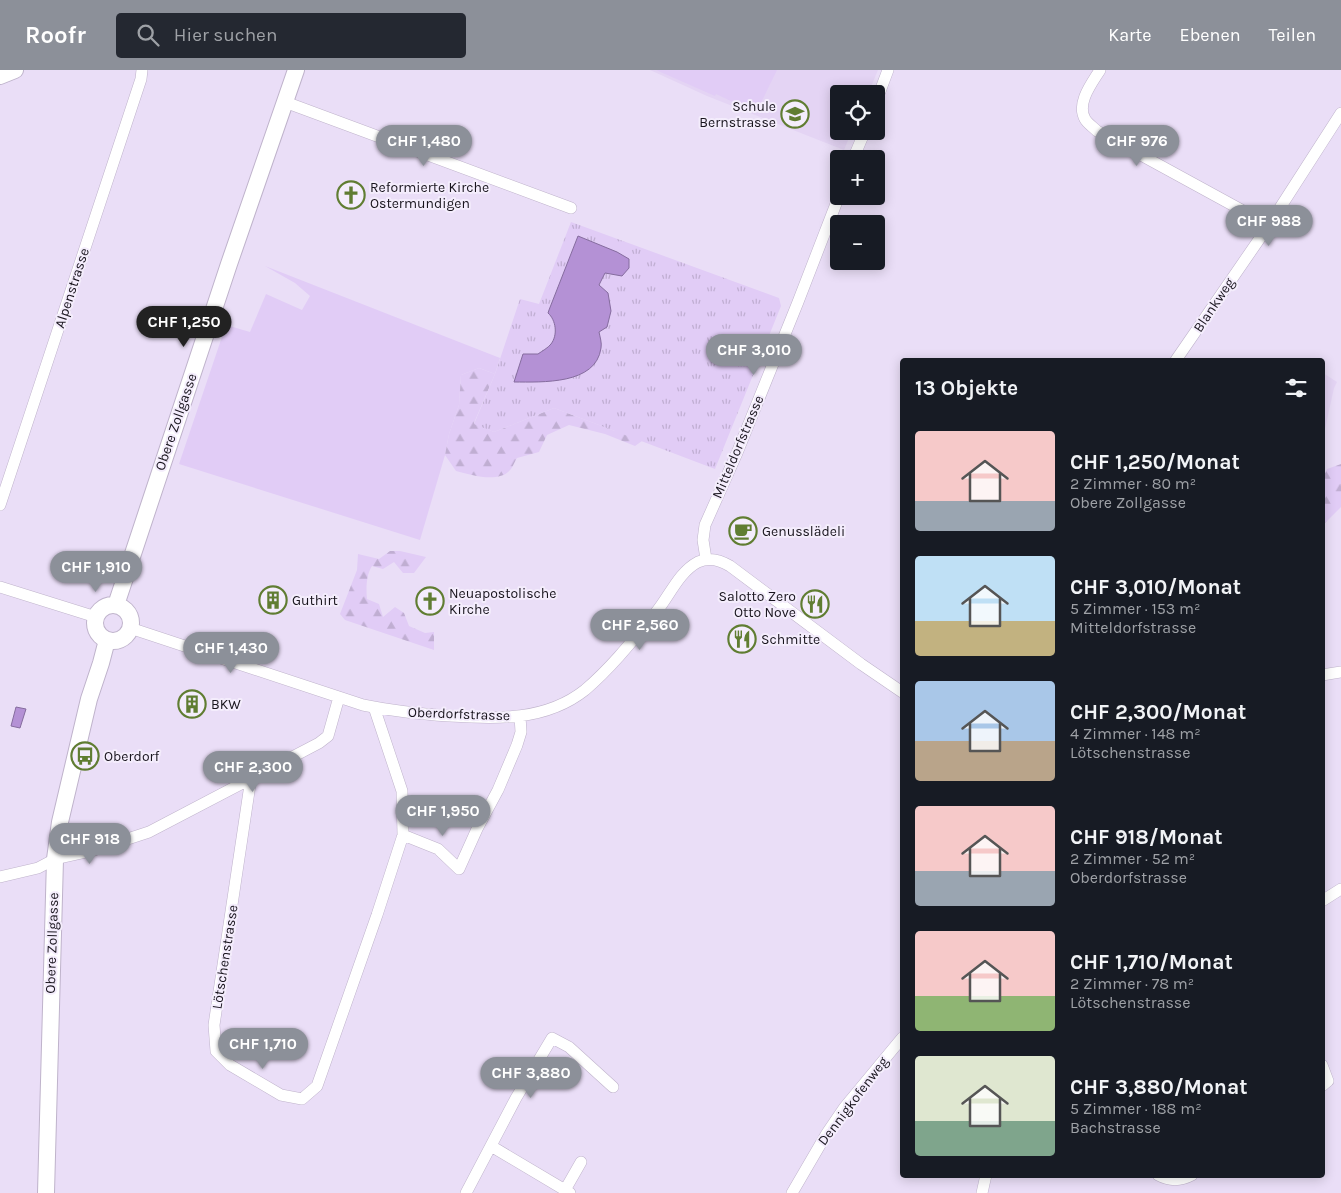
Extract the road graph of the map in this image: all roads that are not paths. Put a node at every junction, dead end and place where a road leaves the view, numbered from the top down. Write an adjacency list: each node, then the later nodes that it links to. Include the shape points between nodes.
1 (15, 70): 6 (street)
2 (142, 70): 14 (street, Alpenstrasse)
3 (296, 70): 8 (street, Obere Zollgasse)
4 (888, 70): 7 (street)
5 (1100, 70): 12 (street, via 1082,107 1085,119 1097,131)
6 (0, 76)
7 (882, 85)
8 (285, 102): 11 (street); 17 (street, Obere Zollgasse)
9 (1341, 113): 12 (street, Blankweg)
10 (836, 205): 15 (street, Mitteldorfstrasse, via 732,466 707,520 703,540)
11 (571, 208)
12 (1269, 225): 13 (street, Blankweg)
13 (1177, 358)
14 (0, 505)
15 (706, 560): 23 (street, via 718,560 730,566); 26 (street, Oberdorfstrasse, via 685,572 658,610 582,692 551,709)
16 (0, 586): 18 (street)
17 (116, 605): 18 (street, via 103,607); 19 (street, via 128,613)
18 (96, 616): 20 (street, via 98,632)
19 (130, 628): 20 (street, via 119,640); 24 (street, Oberdorfstrasse)
20 (107, 640): 29 (street, Obere Zollgasse, via 89,699)
21 (1341, 672): 22 (street)
22 (1325, 675)
23 (900, 691)
24 (339, 697): 25 (street, Oberdorfstrasse); 27 (street, via 326,739)
25 (374, 707): 26 (street, Oberdorfstrasse, via 452,716); 28 (street, via 402,791)
26 (520, 716): 28 (street, via 521,732 517,746 459,869 438,849)
27 (251, 778): 28 (street, Lötschenstrasse, via 214,1025 216,1051 230,1065 281,1095 302,1099 317,1086); 29 (street, via 149,832)
28 (403, 835)
29 (54, 859): 30 (street, via 38,868); 41 (street, Obere Zollgasse)
30 (0, 877)
31 (1341, 888): 32 (street)
32 (1325, 900)
33 (900, 1040): 43 (street, Dennigkofenweg, via 844,1108)
34 (613, 1087): 35 (street, via 569,1048 552,1038)
35 (491, 1146): 40 (street); 42 (street)
36 (582, 1162): 40 (street)
37 (985, 1178): 44 (street)
38 (1165, 1178): 39 (street)
39 (1186, 1178)
40 (567, 1191)
41 (46, 1193)
42 (466, 1193)
43 (792, 1193)
44 (982, 1193)

